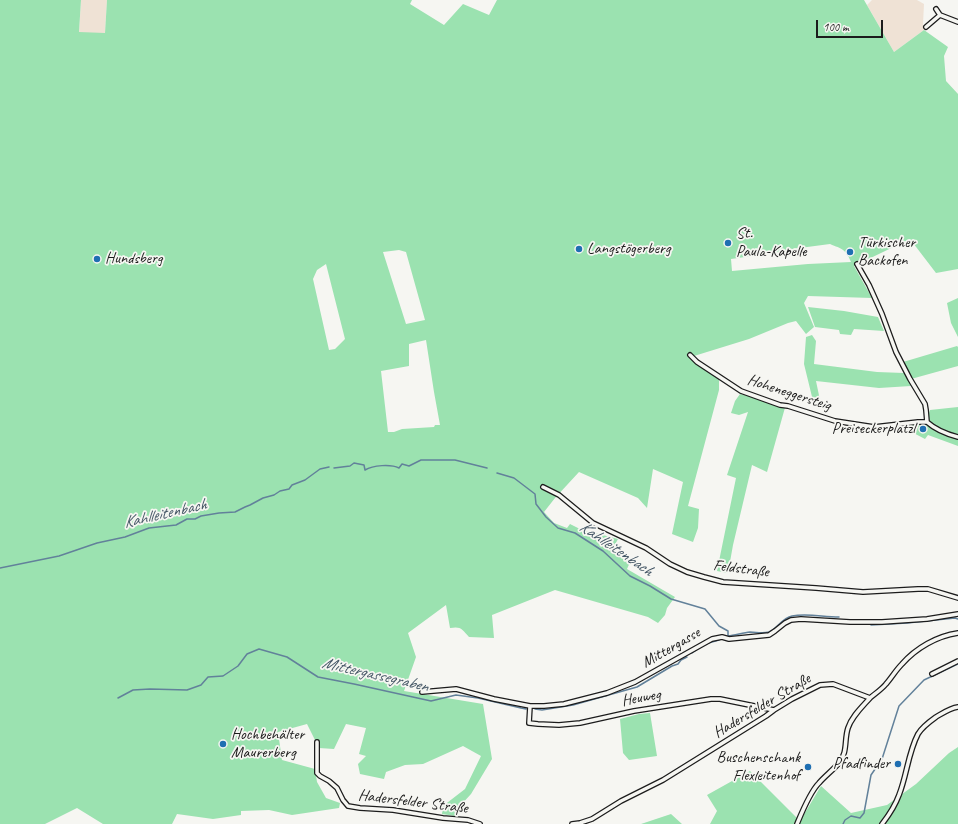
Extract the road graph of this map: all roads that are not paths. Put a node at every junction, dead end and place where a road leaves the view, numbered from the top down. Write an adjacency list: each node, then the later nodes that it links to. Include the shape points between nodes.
1 (936, 9): 2 (street)
2 (940, 15): 3 (street); 4 (street)
3 (958, 22)
4 (926, 27)
5 (857, 264): 7 (street, via 882,314 896,352 924,404)
6 (690, 355): 7 (street, Hoheneggersteig, via 741,391 835,421 874,427)
7 (927, 422): 8 (street, via 943,433)
8 (958, 437)
9 (543, 487): 10 (street, Feldstraße, via 559,495 593,522 646,548 686,572 704,577 723,582 863,592 928,589)
10 (958, 598)
11 (958, 614): 17 (street, Mittergasse, via 882,622 791,620 769,635 712,639 623,687 564,704)
12 (958, 633): 16 (street, via 928,643 914,652)
13 (958, 661): 14 (street)
14 (932, 674)
15 (422, 692): 17 (street, Mittergasse, via 456,689)
16 (870, 698): 19 (street, Hadersfelder Straße, via 833,684 820,685); 23 (street, via 852,719 845,750 839,763 817,784)
17 (530, 706): 19 (street, Heuweg, via 529,723 559,725 711,699)
18 (958, 706): 24 (street, via 927,723 919,733 900,794)
19 (774, 710): 22 (street, Hadersfelder Straße, via 663,780 592,819)
20 (317, 742): 21 (street, Hadersfelder Straße, via 317,773 337,788 348,806 468,820)
21 (480, 824)
22 (572, 824)
23 (797, 824)
24 (882, 824)

